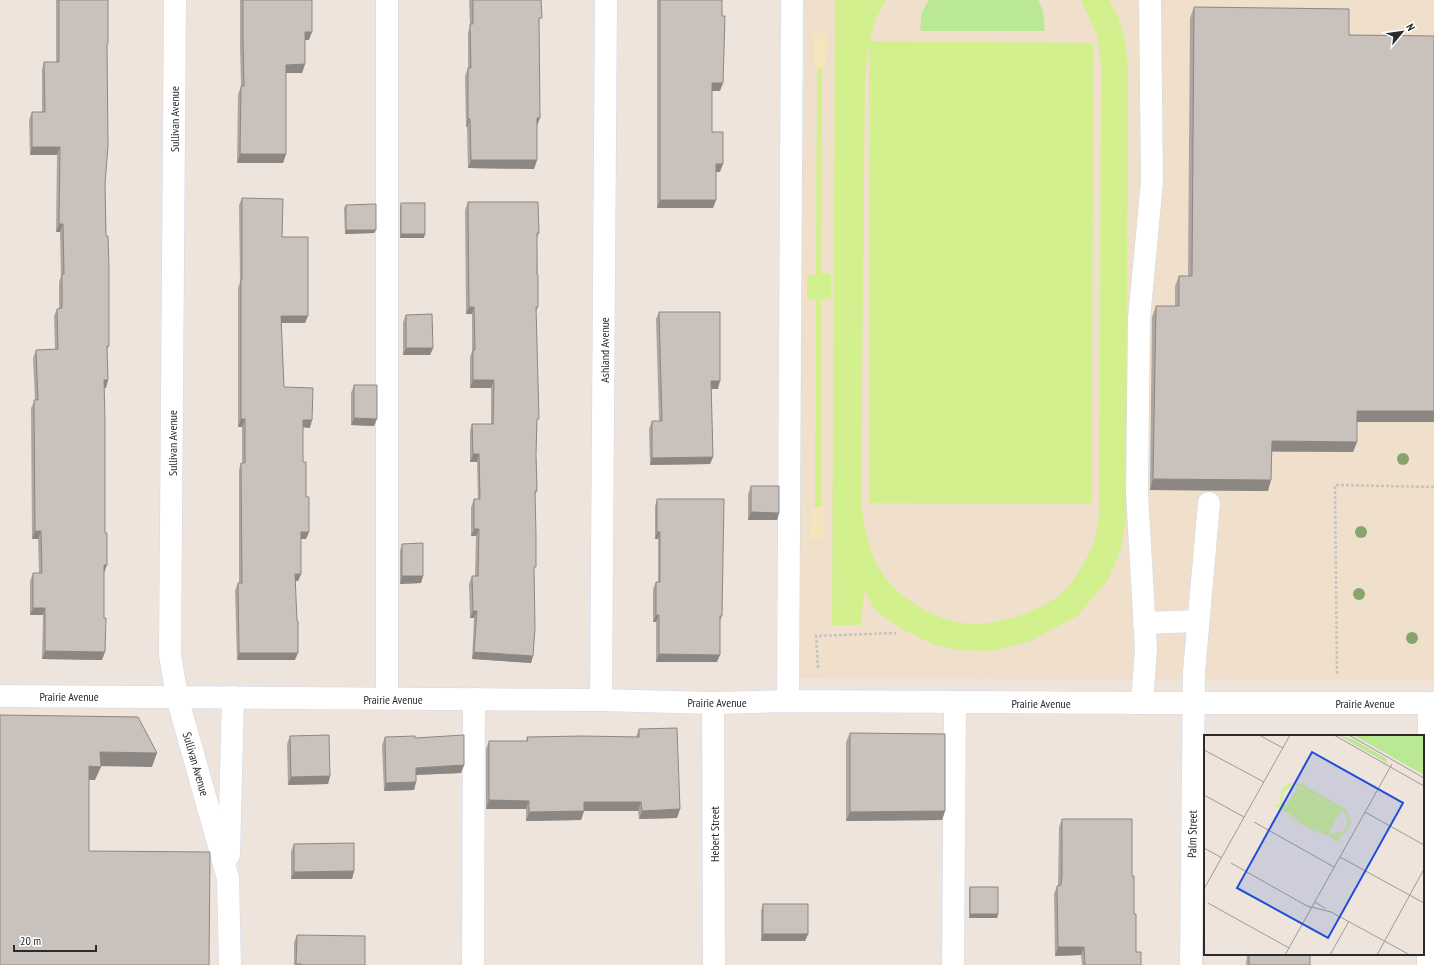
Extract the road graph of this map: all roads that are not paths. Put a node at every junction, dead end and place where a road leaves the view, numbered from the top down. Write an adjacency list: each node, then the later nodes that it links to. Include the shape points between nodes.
1 (175, 0): 10 (street, Sullivan Avenue, via 170,656)
2 (387, 0): 12 (street)
3 (606, 0): 14 (street, Ashland Avenue)
4 (792, 0): 15 (street)
5 (1150, 0): 8 (street, via 1152,182 1139,318 1138,492)
6 (1210, 503): 7 (street, Palm Street)
7 (1198, 621): 8 (street); 19 (street, Palm Street)
8 (1144, 623): 18 (street, via 1146,649)
9 (0, 696): 10 (street, Prairie Avenue)
10 (177, 697): 11 (street, Prairie Avenue); 21 (street, Sullivan Avenue)
11 (233, 698): 12 (street, Prairie Avenue); 21 (street, Sullivan Avenue)
12 (387, 699): 13 (street, Prairie Avenue)
13 (474, 699): 14 (street, Prairie Avenue); 23 (street)
14 (602, 700): 17 (street, Prairie Avenue)
15 (788, 702): 16 (street, Prairie Avenue); 17 (street, Prairie Avenue)
16 (955, 702): 18 (street, Prairie Avenue); 25 (street)
17 (714, 703): 24 (street, Hebert Street)
18 (1142, 703): 19 (street, Prairie Avenue)
19 (1193, 703): 20 (street, Prairie Avenue); 26 (street, Palm Street)
20 (1431, 703): 27 (street)
21 (228, 878): 22 (street, Sullivan Avenue)
22 (230, 965)
23 (473, 965)
24 (714, 965)
25 (953, 965)
26 (1191, 965)
27 (1428, 965)

